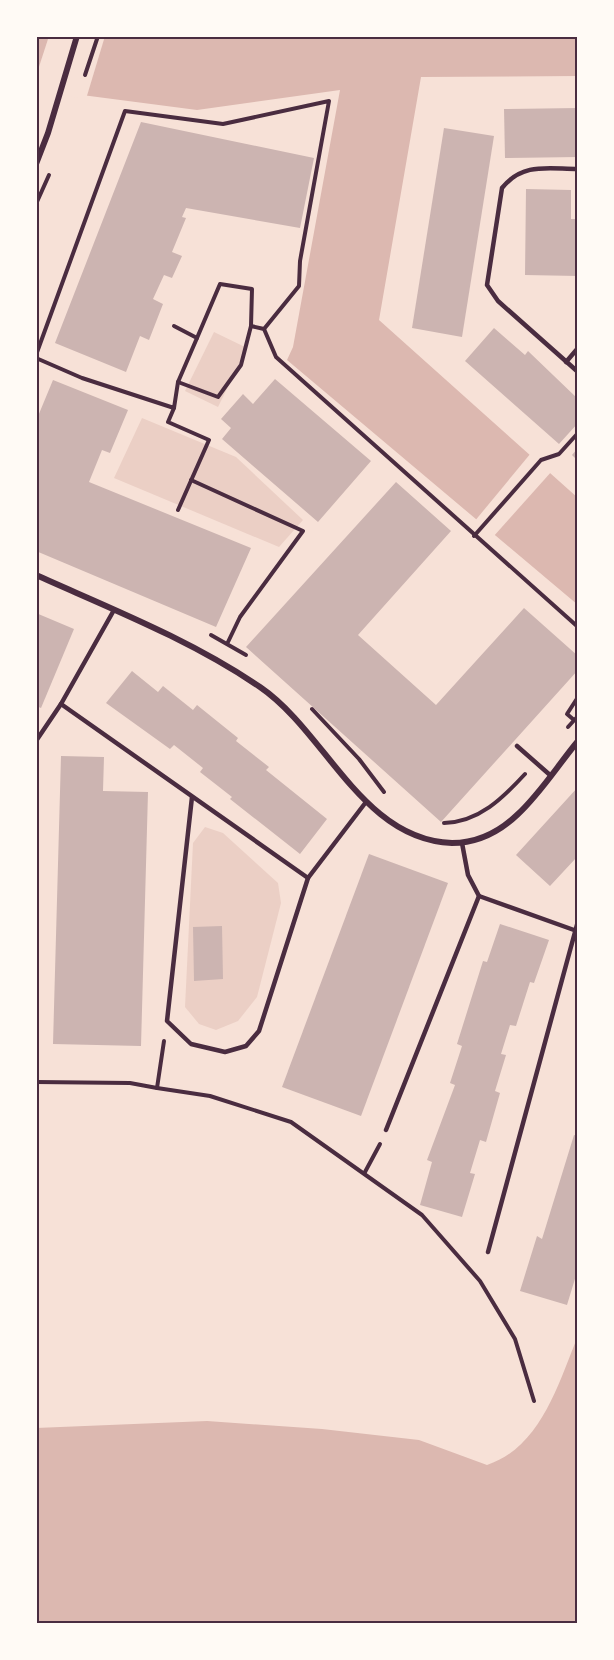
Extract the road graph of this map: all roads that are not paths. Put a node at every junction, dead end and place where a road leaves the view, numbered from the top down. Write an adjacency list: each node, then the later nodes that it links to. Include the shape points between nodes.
1 (77, 36): 2 (street)
2 (36, 164)
3 (578, 169): 5 (lane, via 528,169 512,176 502,188 487,285 498,302)
4 (578, 348): 5 (lane)
5 (566, 362): 6 (lane)
6 (578, 372)
7 (36, 575): 8 (street)
8 (114, 610): 9 (lane); 15 (street, via 194,648 261,688 303,727)
9 (61, 704): 10 (lane); 14 (lane)
10 (37, 739)
11 (578, 741): 13 (street)
12 (517, 746): 13 (lane)
13 (550, 775): 16 (street, via 517,815 485,838)
14 (192, 796): 17 (lane); 17 (lane, via 166,1021 191,1044 225,1053 246,1046 259,1031)
15 (366, 802): 16 (street, via 415,837); 17 (lane)
16 (462, 843): 18 (lane, via 468,875)
17 (308, 878)
18 (479, 896): 20 (lane); 21 (lane)
19 (578, 921): 20 (lane)
20 (574, 930): 22 (lane)
21 (387, 1130)
22 (488, 1252)

